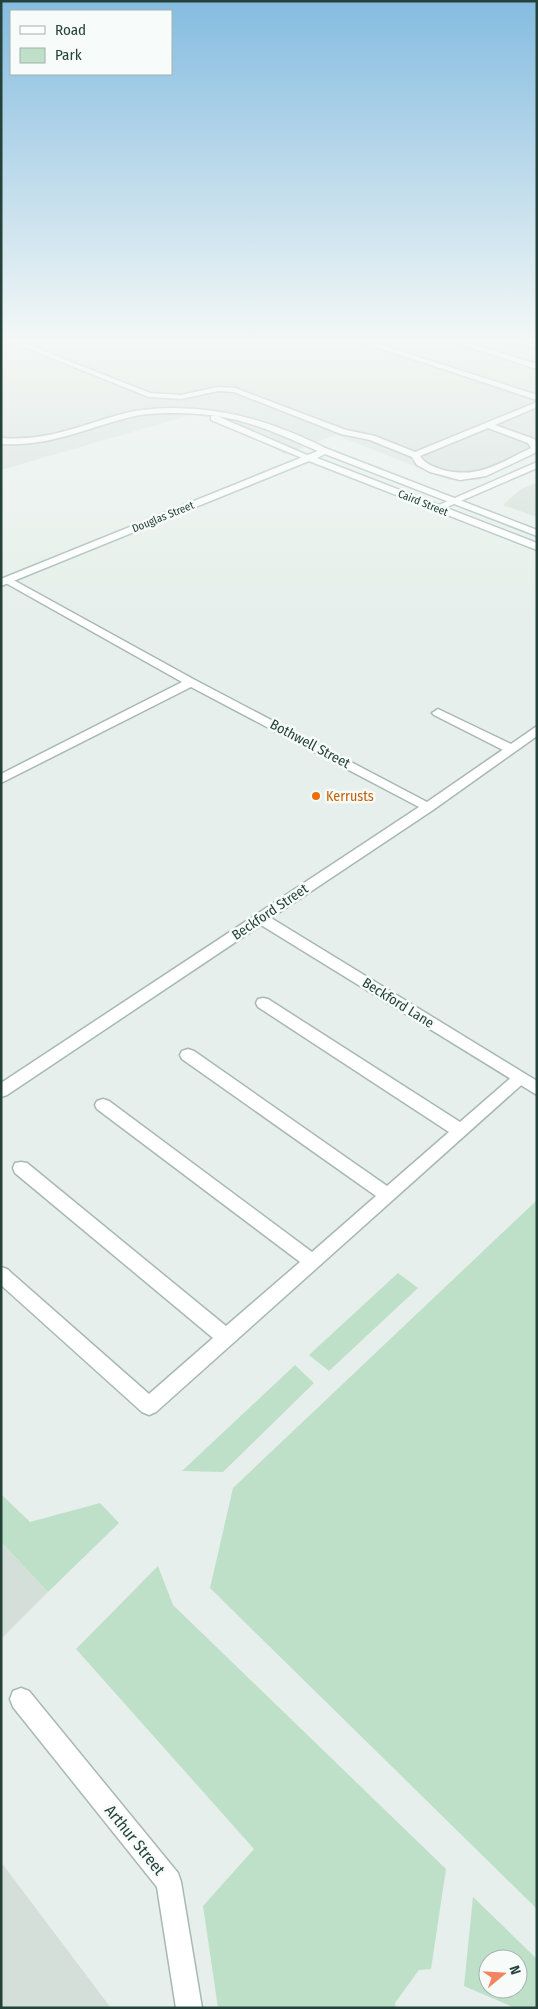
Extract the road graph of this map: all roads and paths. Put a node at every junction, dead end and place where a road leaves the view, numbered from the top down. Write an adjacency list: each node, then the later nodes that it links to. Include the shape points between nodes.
1 (80, 432): 7 (street, Caird Street, via 48,440)
2 (248, 432): 10 (street, Caird Street)
3 (279, 432): 8 (street, Caird Street)
4 (343, 432): 9 (street, via 372,438)
5 (468, 432): 9 (street)
6 (507, 432): 9 (street, via 530,440 535,449 472,476 460,477 433,470 420,463)
7 (1, 441)
8 (325, 451): 10 (street, Douglas Street); 12 (street, Caird Street)
9 (415, 454)
10 (310, 458): 13 (street, Caird Street); 16 (street, Douglas Street)
11 (537, 465): 12 (street)
12 (454, 501): 13 (street); 14 (street, Caird Street)
13 (437, 508): 15 (street, Caird Street)
14 (537, 533)
15 (537, 547)
16 (5, 582): 17 (street, Bothwell Street)
17 (191, 682): 21 (street); 22 (street, Bothwell Street)
18 (438, 712): 20 (street)
19 (537, 730): 20 (street, Beckford Street)
20 (509, 748): 22 (street, Beckford Street)
21 (1, 779)
22 (428, 807): 23 (street, Beckford Street)
23 (260, 918): 26 (street, Beckford Lane); 28 (street, Beckford Street)
24 (263, 1003): 30 (street)
25 (188, 1055): 32 (street)
26 (520, 1079): 27 (street, Beckford Lane); 30 (street)
27 (537, 1089)
28 (1, 1090)
29 (103, 1105): 33 (street)
30 (461, 1130): 32 (street)
31 (21, 1168): 35 (street)
32 (388, 1195): 33 (street)
33 (312, 1262): 35 (street)
34 (1, 1274): 35 (street, via 149,1406)
35 (227, 1338)
36 (21, 1699): 37 (street, Arthur Street, via 169,1882)
37 (189, 2008)

